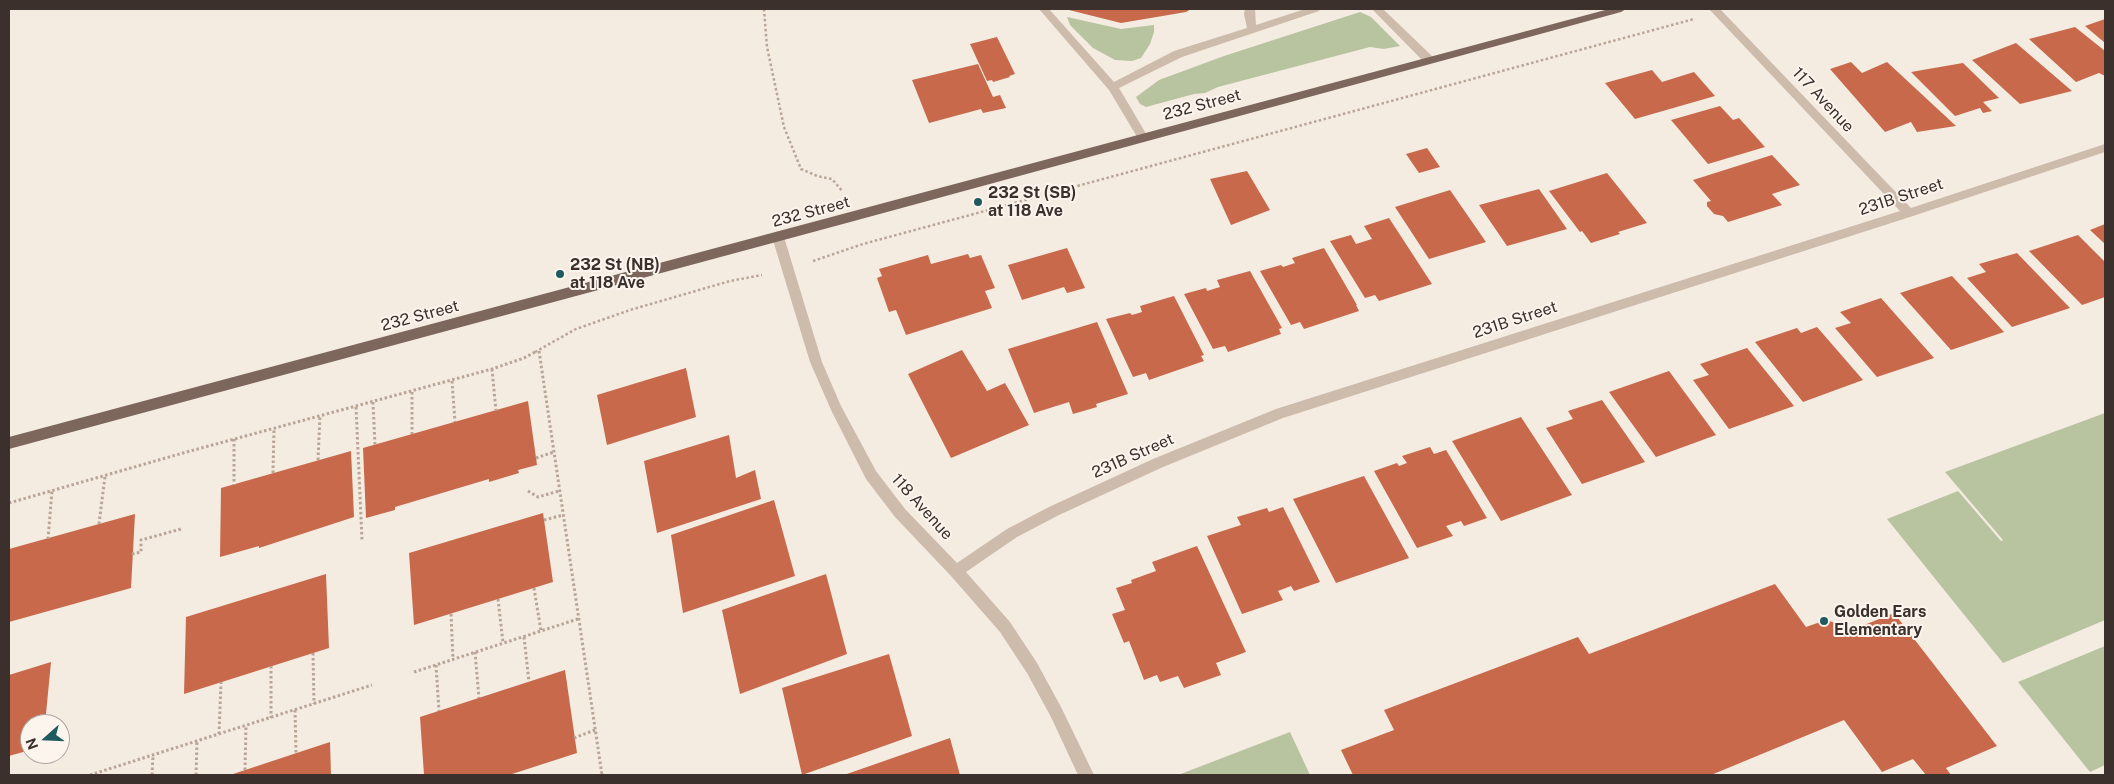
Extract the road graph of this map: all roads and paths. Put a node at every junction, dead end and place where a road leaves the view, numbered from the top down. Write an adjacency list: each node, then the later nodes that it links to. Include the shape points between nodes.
1 (764, 9): 14 (path, via 767,47 784,127 801,169 832,178)
2 (1044, 9): 11 (street)
3 (1250, 9): 9 (street)
4 (1315, 9): 9 (street)
5 (1377, 9): 10 (street)
6 (1621, 9): 10 (main road, 232 Street)
7 (1714, 9): 15 (street, 117 Avenue)
8 (1685, 20): 17 (path, via 863,244)
9 (1252, 30): 11 (street, via 1178,54)
10 (1429, 60): 12 (main road, 232 Street)
11 (1113, 87): 12 (street)
12 (1143, 137): 16 (main road, 232 Street)
13 (2105, 148): 15 (street, 231B Street)
14 (843, 192)
15 (1909, 213): 50 (street, 231B Street, via 1280,413 1158,463 1054,511 1012,533)
16 (778, 237): 31 (main road, 232 Street); 50 (street, 118 Avenue, via 816,362 853,442 871,475 900,513)
17 (824, 258)
18 (758, 276): 19 (path, via 630,310 576,329)
19 (539, 351): 20 (path); 33 (path)
20 (492, 369): 21 (path); 25 (path)
21 (452, 381): 22 (path); 27 (path)
22 (412, 392): 23 (path); 29 (path)
23 (373, 402): 24 (path); 32 (path)
24 (356, 407): 26 (path); 48 (path)
25 (496, 410)
26 (320, 416): 28 (path); 35 (path)
27 (455, 422)
28 (274, 428): 30 (path); 36 (path)
29 (412, 434)
30 (234, 439): 37 (path); 38 (path)
31 (9, 443)
32 (375, 445)
33 (554, 452): 34 (path); 39 (path)
34 (536, 458)
35 (318, 460)
36 (273, 473)
37 (105, 476): 40 (path); 45 (path)
38 (234, 485)
39 (559, 490): 41 (path, via 538,497); 43 (path)
40 (52, 491): 42 (path); 47 (path)
41 (528, 491)
42 (9, 503)
43 (563, 515): 44 (path); 54 (path)
44 (544, 520)
45 (99, 524)
46 (181, 529): 49 (path, via 142,540 141,552)
47 (48, 539)
48 (362, 540)
49 (132, 554)
50 (956, 570): 84 (street, 118 Avenue, via 1005,627 1032,668)
51 (534, 588): 55 (path)
52 (498, 599): 57 (path)
53 (451, 614): 60 (path)
54 (578, 619): 55 (path); 73 (path)
55 (541, 631): 56 (path)
56 (524, 637): 57 (path); 65 (path)
57 (504, 643): 58 (path)
58 (475, 652): 60 (path); 67 (path)
59 (313, 653): 68 (path)
60 (453, 659): 61 (path)
61 (436, 665): 63 (path); 70 (path)
62 (271, 666): 71 (path)
63 (414, 672)
64 (221, 682): 74 (path)
65 (529, 682)
66 (372, 686): 68 (path)
67 (479, 698)
68 (314, 704): 69 (path)
69 (295, 710): 71 (path); 77 (path)
70 (439, 711)
71 (271, 718): 72 (path)
72 (246, 726): 74 (path); 79 (path)
73 (595, 730): 75 (path); 83 (path)
74 (219, 734): 76 (path)
75 (574, 738)
76 (196, 741): 78 (path); 82 (path)
77 (296, 753)
78 (153, 755): 80 (path); 81 (path)
79 (245, 770)
80 (90, 775)
81 (152, 775)
82 (196, 775)
83 (602, 775)
84 (1086, 775)

